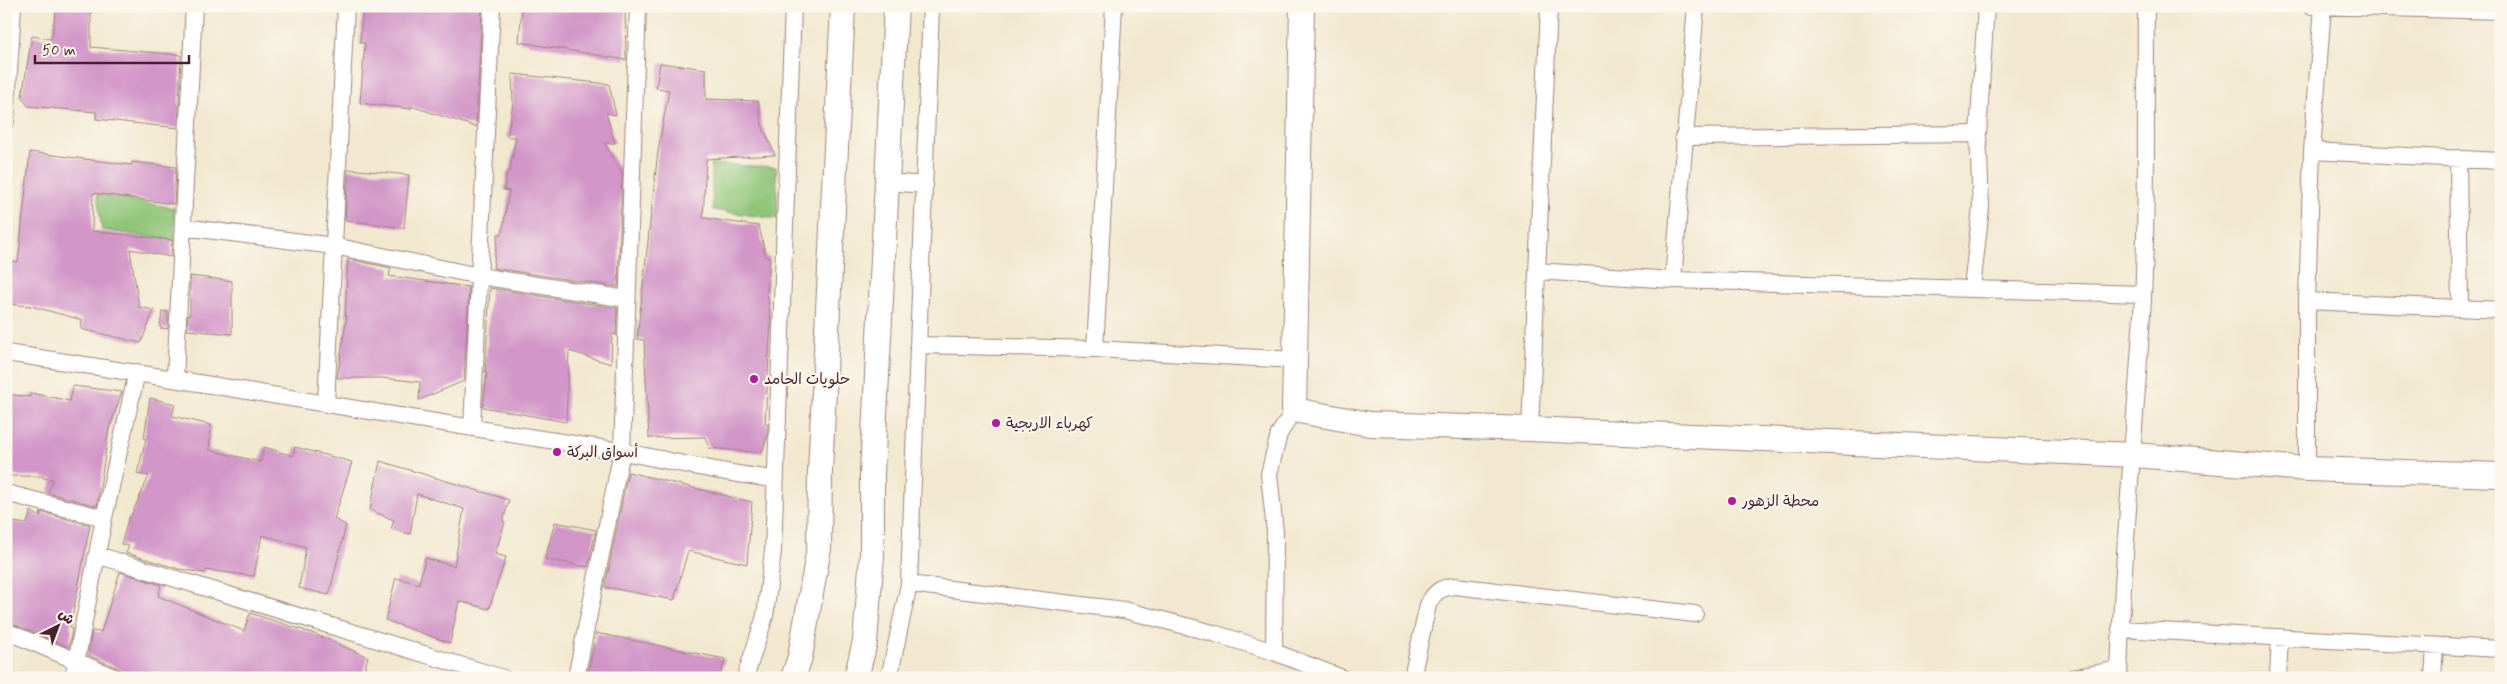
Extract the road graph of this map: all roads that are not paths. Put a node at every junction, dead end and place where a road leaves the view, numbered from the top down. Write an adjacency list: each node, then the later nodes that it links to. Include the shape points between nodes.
1 (13, 6): 19 (street)
2 (194, 6): 27 (street)
3 (346, 6): 28 (street)
4 (492, 6): 30 (street)
5 (638, 6): 34 (street)
6 (793, 6): 52 (street)
7 (843, 6): 71 (street, via 819,548 800,658)
8 (896, 6): 25 (street)
9 (931, 6): 26 (street)
10 (1114, 6): 39 (street)
11 (1302, 6): 41 (street)
12 (1549, 6): 29 (street)
13 (1696, 6): 21 (street)
14 (1986, 6): 20 (street)
15 (2146, 6): 33 (street)
16 (2312, 6): 17 (street)
17 (2322, 7): 18 (street); 22 (street)
18 (2501, 11)
19 (6, 121)
20 (1978, 134): 21 (street); 32 (street, via 1981,207)
21 (1684, 137): 31 (street)
22 (2312, 150): 23 (street); 35 (street)
23 (2458, 158): 24 (street); 36 (street)
24 (2501, 161)
25 (887, 182): 26 (street); 72 (street, via 872,473 872,555 865,642)
26 (925, 185): 38 (street)
27 (183, 227): 28 (street); 43 (street)
28 (334, 246): 30 (street); 44 (street)
29 (1537, 270): 31 (street); 47 (street)
30 (479, 276): 34 (street); 46 (street)
31 (1673, 280): 32 (street)
32 (1972, 289): 33 (street)
33 (2143, 294): 49 (street)
34 (627, 299): 48 (street)
35 (2307, 301): 36 (street); 50 (street)
36 (2460, 308): 37 (street)
37 (2501, 310)
38 (919, 344): 39 (street); 56 (street)
39 (1094, 349): 41 (street)
40 (6, 353): 42 (street)
41 (1294, 360): 45 (street)
42 (137, 372): 43 (street); 54 (street)
43 (176, 378): 44 (street)
44 (326, 404): 46 (street)
45 (1294, 410): 47 (street, via 1370,424); 63 (street, via 1279,434 1269,474 1275,542)
46 (472, 428): 48 (street)
47 (1530, 429): 49 (street)
48 (622, 451): 52 (street); 69 (street)
49 (2134, 455): 50 (street); 58 (street)
50 (2307, 469): 51 (street)
51 (2501, 475)
52 (776, 479): 70 (street, via 765,616)
53 (6, 493): 54 (street)
54 (104, 518): 55 (street)
55 (97, 555): 64 (street); 68 (street)
56 (909, 584): 63 (street, via 1124,610); 73 (street)
57 (1695, 614): 75 (street, via 1454,586 1442,588 1428,605)
58 (2120, 629): 60 (street); 65 (street)
59 (6, 631): 64 (street)
60 (2280, 637): 61 (street); 77 (street)
61 (2436, 646): 62 (street); 78 (street)
62 (2501, 649)
63 (1274, 652): 74 (street)
64 (76, 661): 66 (street); 67 (street)
65 (2119, 673): 76 (street)
66 (73, 678)
67 (116, 678)
68 (503, 678)
69 (576, 678)
70 (745, 678)
71 (793, 678)
72 (856, 678)
73 (889, 678)
74 (1342, 678)
75 (1412, 678)
76 (2071, 678)
77 (2278, 678)
78 (2434, 678)

